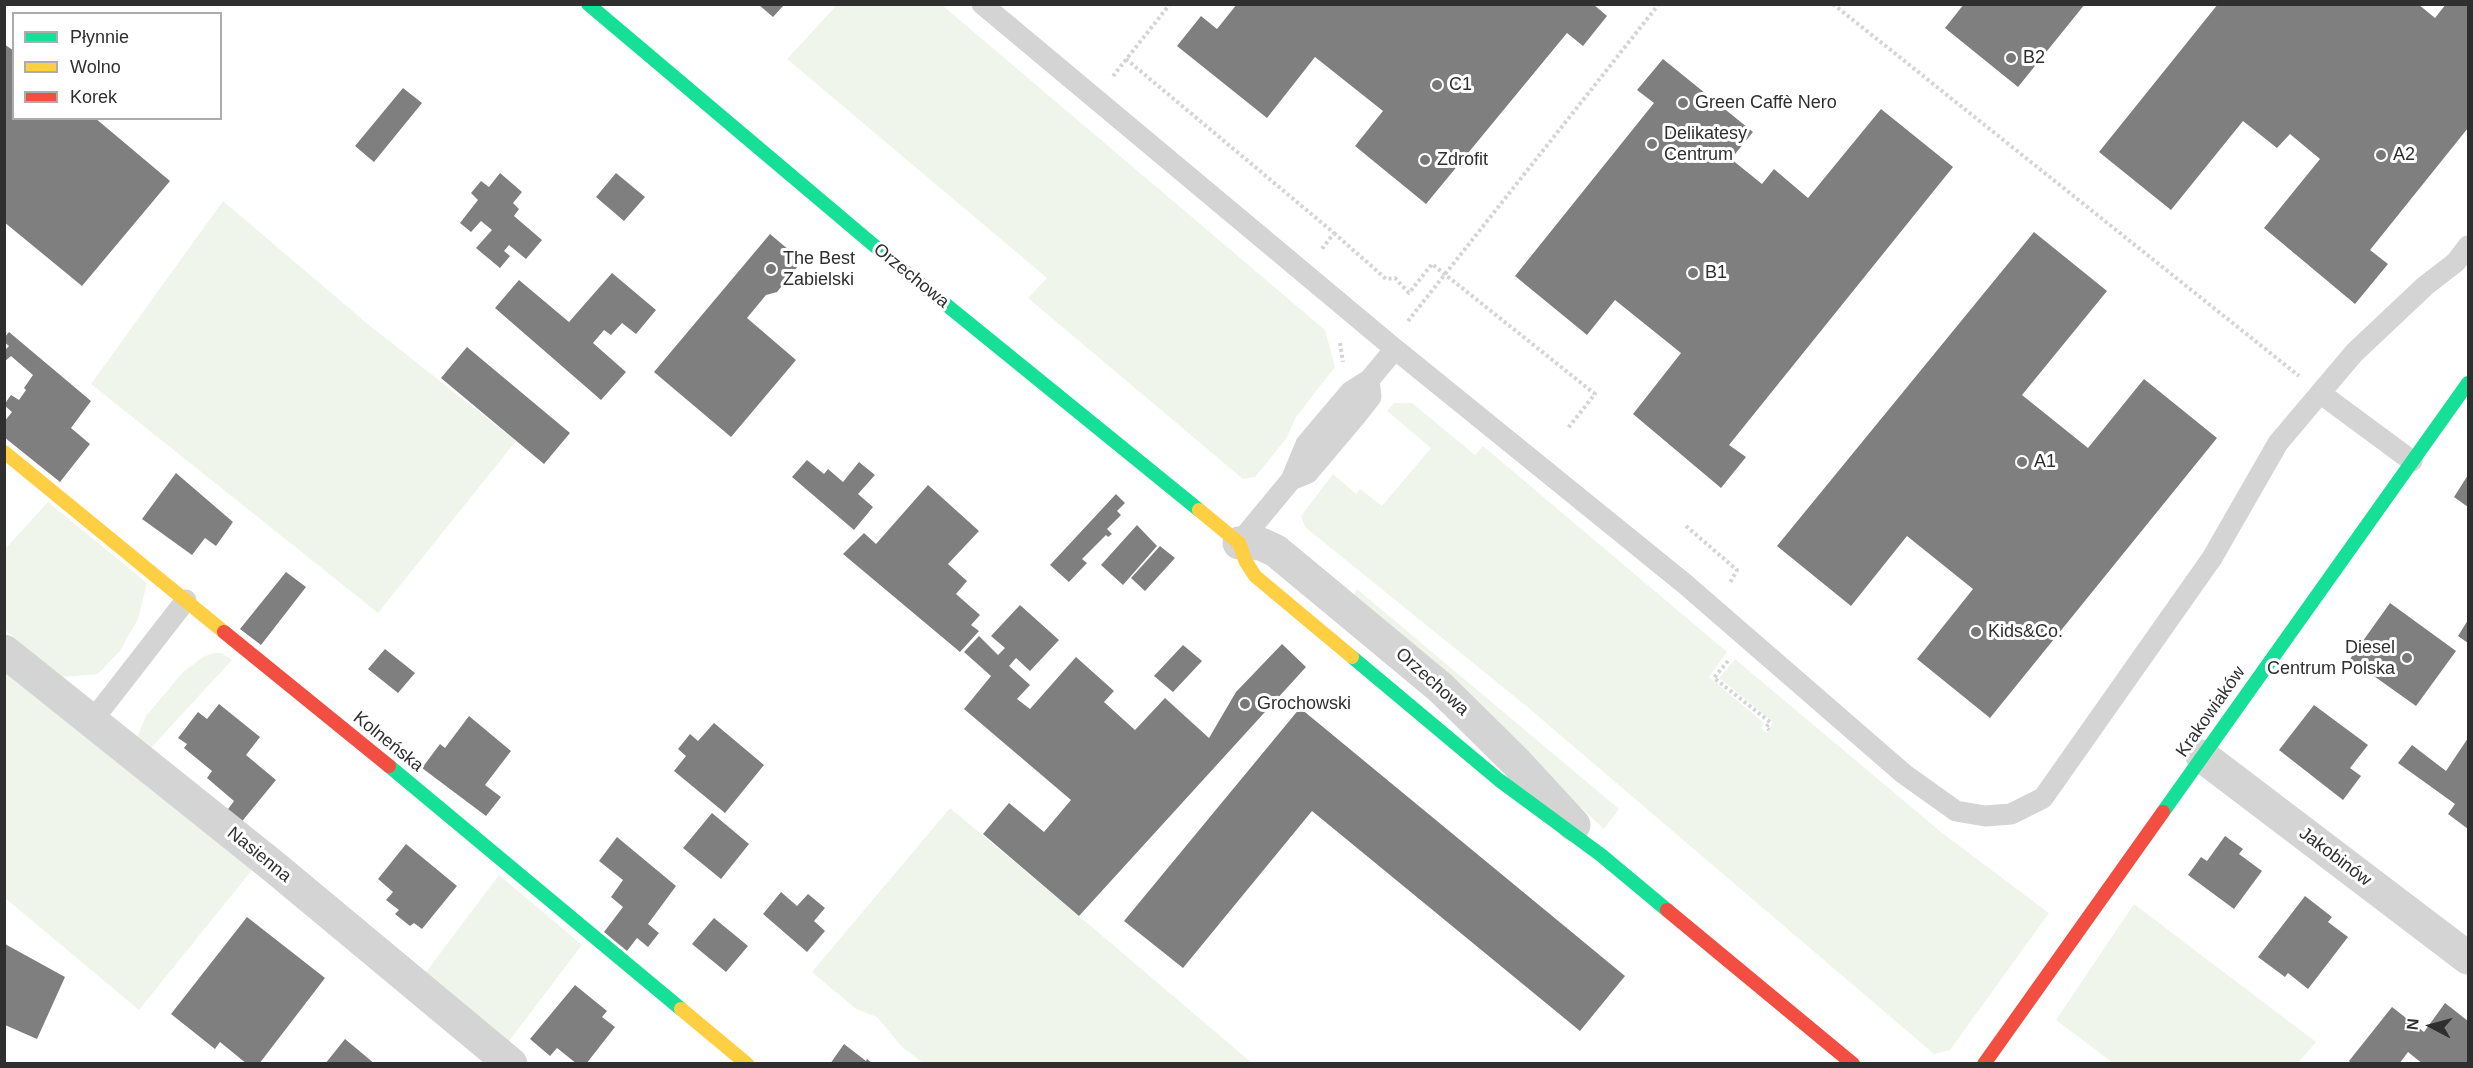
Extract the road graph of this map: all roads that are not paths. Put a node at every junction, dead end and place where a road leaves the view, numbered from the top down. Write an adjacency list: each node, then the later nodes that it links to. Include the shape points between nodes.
1 (588, 4): 9 (street, Orzechowa, via 896,264)
2 (982, 4): 4 (lane)
3 (2469, 246): 6 (lane, via 2354,353)
4 (1392, 347): 6 (lane, via 1686,584 1904,774 1956,811 1985,816 2011,814 2043,798 2212,558 2278,443); 9 (lane, via 1369,380 1350,392 1306,444 1291,480)
5 (2469, 382): 8 (street, Krakowiaków)
6 (2320, 393): 8 (lane)
7 (4, 452): 10 (street, Kolneńska)
8 (2412, 461): 13 (street, Krakowiaków)
9 (1239, 543): 14 (street, Orzechowa, via 1261,544 1276,551 1441,688)
10 (186, 600): 12 (lane); 17 (street, Kolneńska)
11 (4, 651): 12 (street, Nasienna)
12 (92, 721): 16 (street, Nasienna)
13 (2202, 756): 15 (street, Jakobinów); 19 (street, Krakowiaków)
14 (1601, 855): 18 (street, Orzechowa)
15 (2469, 958)
16 (510, 1064)
17 (747, 1064)
18 (1853, 1064)
19 (1984, 1064)

